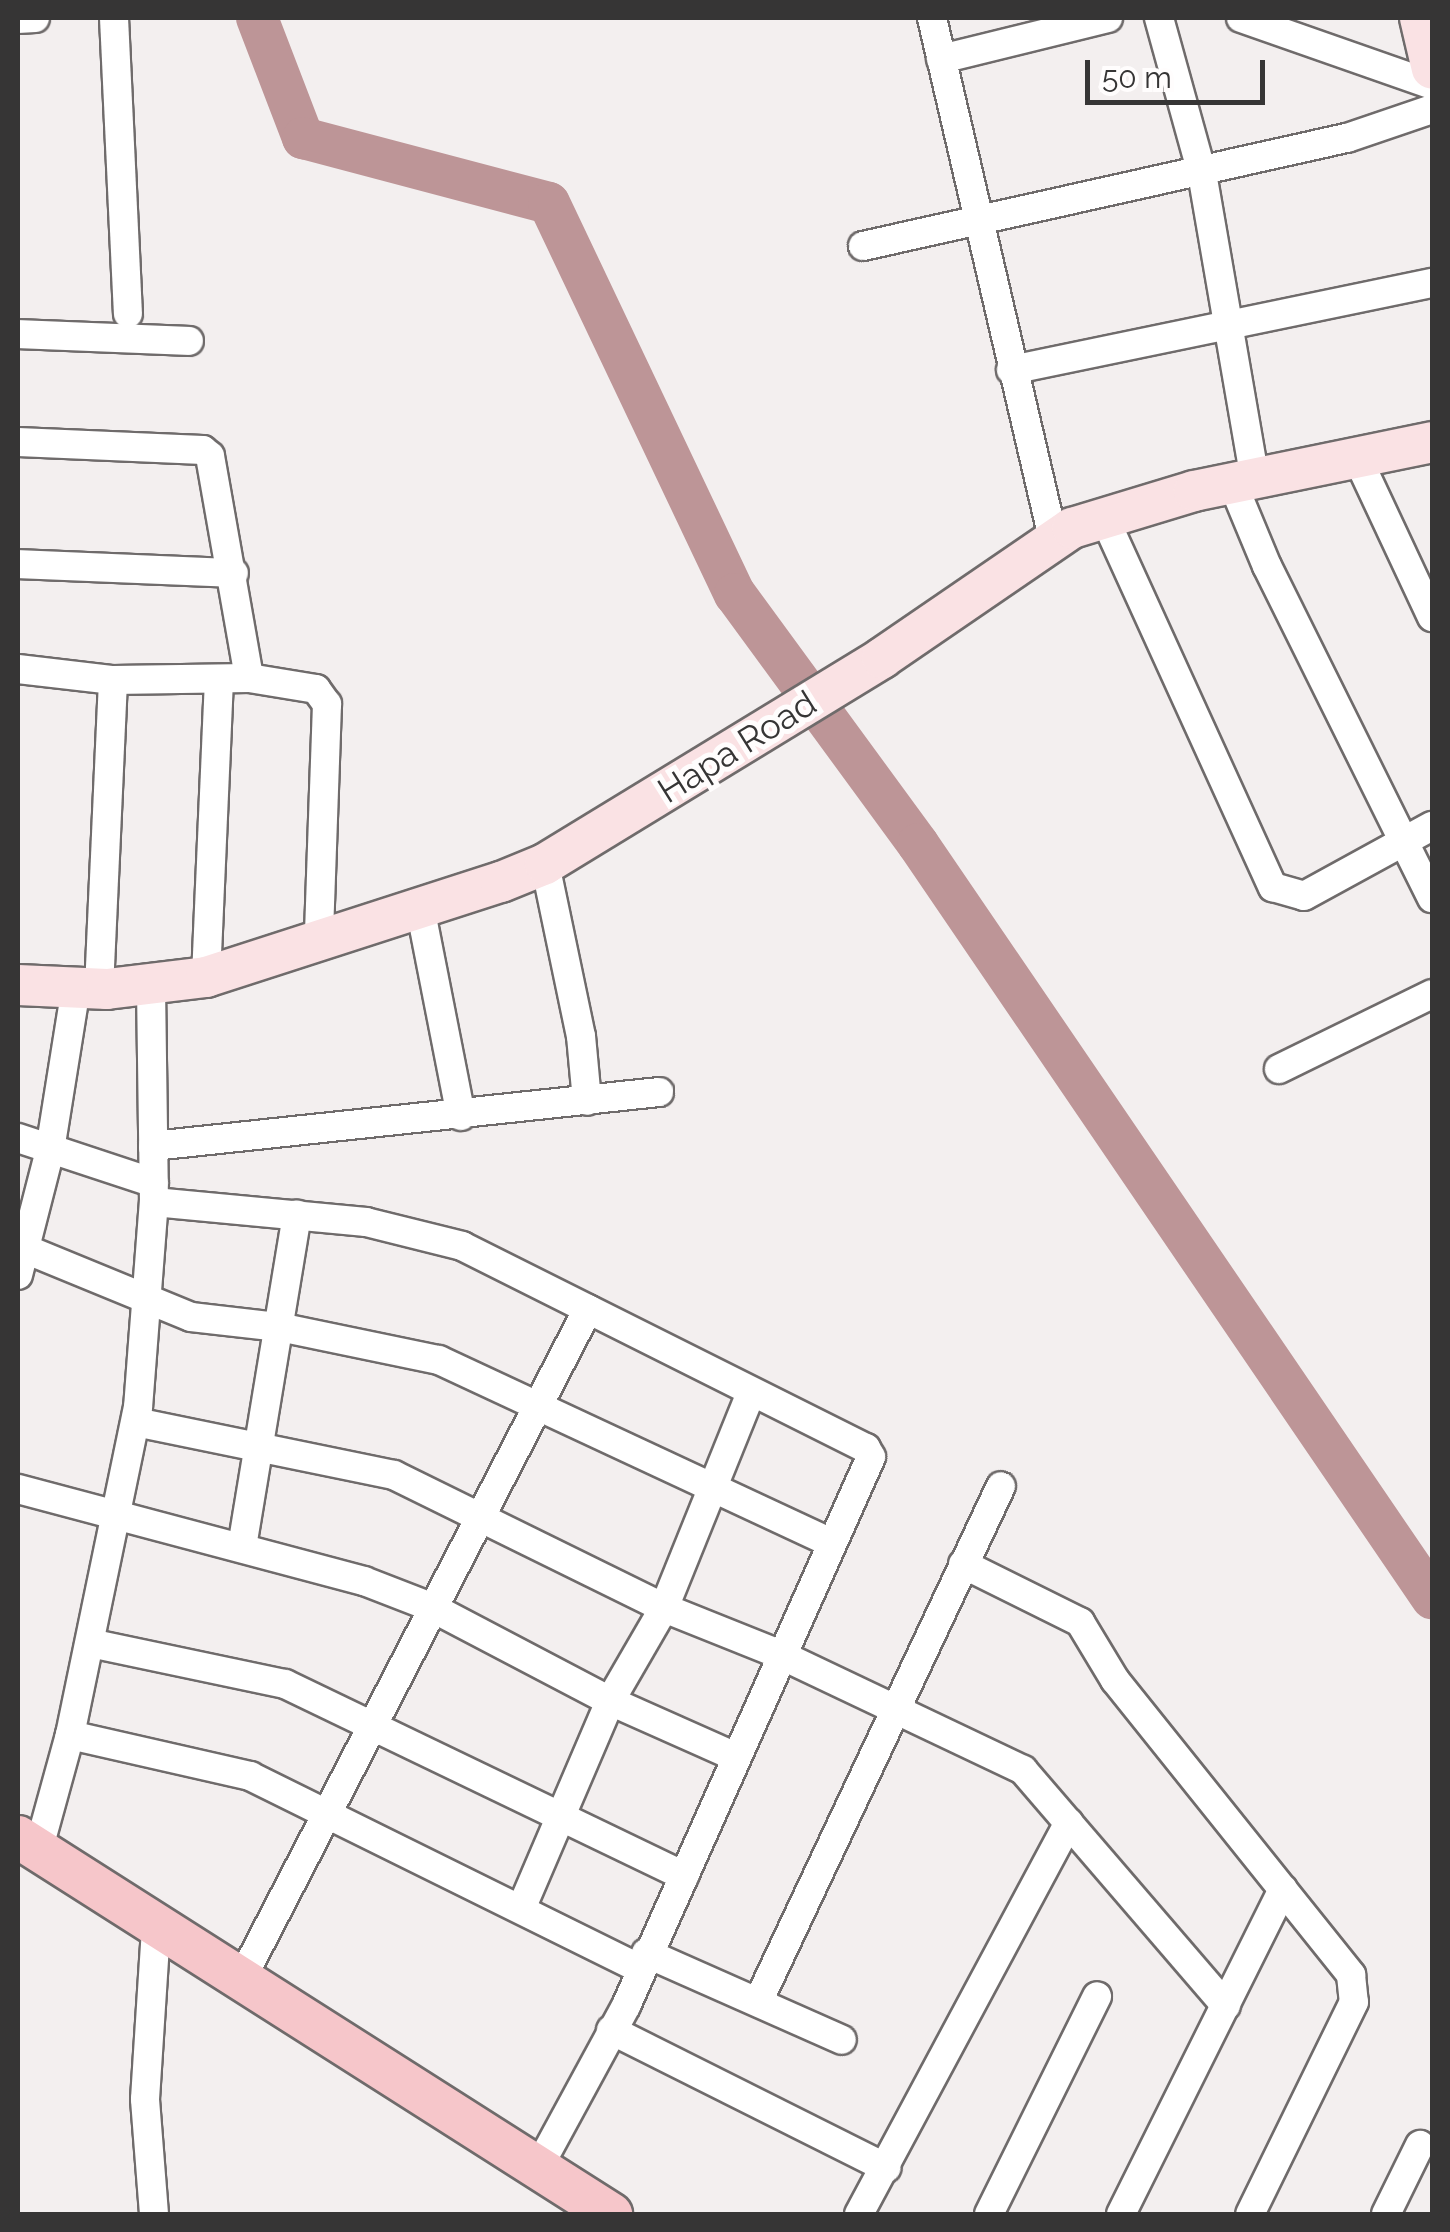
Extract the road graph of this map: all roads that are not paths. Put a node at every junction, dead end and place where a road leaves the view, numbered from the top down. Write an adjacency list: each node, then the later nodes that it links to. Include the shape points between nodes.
1 (35, 18): 8 (street)
2 (114, 18): 17 (street)
3 (932, 18): 9 (street)
4 (1108, 18): 9 (street)
5 (1159, 18): 13 (street)
6 (1241, 18): 11 (street)
7 (1420, 18): 10 (street)
8 (18, 19)
9 (941, 58): 14 (street)
10 (1432, 68)
11 (1432, 86)
12 (1432, 109): 13 (street, via 1347,138)
13 (1202, 173): 14 (street); 18 (street)
14 (977, 220): 15 (street); 21 (street)
15 (863, 246)
16 (1432, 283): 18 (street)
17 (128, 314)
18 (1231, 326): 21 (street); 25 (street)
19 (18, 334): 20 (street)
20 (189, 341)
21 (1011, 370): 27 (street)
22 (18, 442): 29 (street, via 203,450 216,464)
23 (1432, 442): 24 (street, Hapa Road)
24 (1356, 455): 25 (street, Hapa Road); 30 (street)
25 (1243, 480): 26 (street, Hapa Road); 36 (street, via 1266,566)
26 (1104, 517): 27 (street, Hapa Road); 36 (street, via 1273,887 1304,896)
27 (1053, 538): 37 (street, Hapa Road, via 882,658)
28 (18, 564): 29 (street)
29 (234, 573): 32 (street)
30 (1432, 617)
31 (18, 670): 34 (street)
32 (248, 678): 33 (street); 40 (street, via 304,683 327,704)
33 (218, 679): 34 (street); 41 (street)
34 (113, 680): 44 (street)
35 (1432, 826): 36 (street)
36 (1406, 838): 38 (street)
37 (545, 864): 39 (street, Hapa Road); 48 (street, via 582,1036)
38 (1432, 898)
39 (420, 907): 40 (street, Hapa Road); 49 (street)
40 (320, 938): 41 (street, Hapa Road)
41 (206, 977): 42 (street, Hapa Road)
42 (151, 984): 44 (street, Hapa Road); 51 (street)
43 (18, 985): 44 (street, Hapa Road)
44 (88, 988): 52 (street)
45 (1432, 994): 46 (street)
46 (1279, 1069)
47 (659, 1092): 48 (street)
48 (588, 1100): 49 (street)
49 (461, 1116): 51 (street)
50 (18, 1138): 52 (street)
51 (153, 1146): 53 (street)
52 (50, 1150): 53 (street); 55 (street)
53 (154, 1192): 54 (street); 56 (street)
54 (297, 1215): 57 (street, via 366,1222 462,1246); 58 (street)
55 (20, 1256): 56 (street)
56 (150, 1299): 58 (street, via 191,1317); 61 (street)
57 (588, 1309): 59 (street); 60 (street)
58 (280, 1327): 60 (street, via 439,1360); 62 (street)
59 (752, 1392): 64 (street); 68 (street, via 866,1448 870,1467)
60 (538, 1402): 64 (street); 67 (street)
61 (136, 1422): 62 (street); 66 (street)
62 (262, 1445): 67 (street, via 394,1476); 69 (street)
63 (1000, 1486): 70 (street)
64 (712, 1488): 68 (street); 72 (street)
65 (18, 1489): 66 (street)
66 (116, 1515): 69 (street); 73 (street)
67 (479, 1516): 71 (street); 72 (street)
68 (831, 1543): 74 (street)
69 (242, 1547): 71 (street)
70 (963, 1564): 76 (street); 85 (street, via 1080,1622 1115,1680)
71 (431, 1607): 75 (street); 77 (street)
72 (664, 1608): 74 (street); 75 (street)
73 (90, 1642): 77 (street, via 285,1684); 78 (street)
74 (779, 1654): 76 (street); 79 (street)
75 (610, 1702): 79 (street); 80 (street)
76 (892, 1710): 82 (street, via 1030,1774); 91 (street)
77 (368, 1725): 80 (street); 81 (street)
78 (70, 1735): 81 (street, via 234,1770); 83 (street)
79 (736, 1757): 84 (street)
80 (564, 1815): 84 (street); 86 (street)
81 (328, 1818): 86 (street); 89 (street)
82 (1068, 1823): 92 (street); 97 (street)
83 (28, 1844): 87 (main road)
84 (684, 1876): 88 (street)
85 (1282, 1889): 92 (street); 103 (street, via 1356,1989)
86 (521, 1909): 88 (street)
87 (156, 1928): 89 (main road); 98 (street, via 145,2098)
88 (643, 1961): 91 (street); 93 (street)
89 (242, 1978): 96 (main road)
90 (1097, 1996): 101 (street)
91 (758, 2002): 94 (street)
92 (1226, 2006): 102 (street)
93 (611, 2030): 96 (street); 97 (street)
94 (842, 2040)
95 (1420, 2145): 104 (street)
96 (539, 2166): 99 (main road)
97 (886, 2168): 100 (street)
98 (154, 2214)
99 (612, 2214)
100 (859, 2214)
101 (990, 2214)
102 (1122, 2214)
103 (1250, 2214)
104 (1386, 2214)

